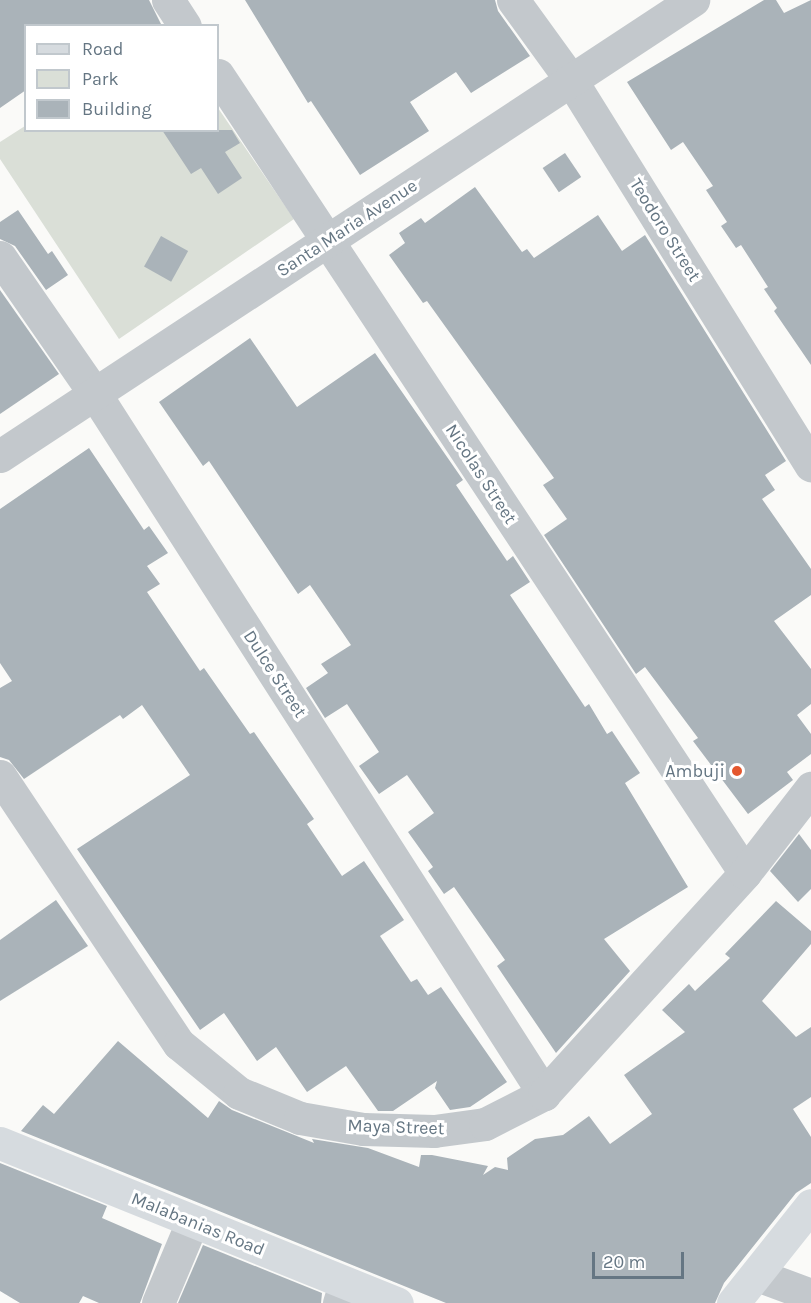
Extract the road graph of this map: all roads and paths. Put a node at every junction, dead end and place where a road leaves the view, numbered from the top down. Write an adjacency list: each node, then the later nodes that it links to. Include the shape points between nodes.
1 (168, 0): 4 (street)
2 (513, 0): 6 (street, Teodoro Street)
3 (693, 0): 6 (street, Santa Maria Avenue)
4 (184, 24)
5 (219, 77): 7 (street, Nicolas Street)
6 (571, 80): 7 (street, Santa Maria Avenue); 11 (street, Teodoro Street)
7 (327, 241): 9 (street, Santa Maria Avenue); 14 (street, Nicolas Street)
8 (0, 256): 9 (street, Dulce Street)
9 (95, 394): 10 (street, Santa Maria Avenue); 15 (street, Dulce Street)
10 (0, 456)
11 (811, 465)
12 (0, 776): 15 (street, Maya Street, via 179,1044 239,1093 300,1118 363,1129 434,1131 485,1124)
13 (811, 788): 14 (street, Maya Street)
14 (745, 873): 15 (street, Maya Street)
15 (544, 1094)
16 (0, 1143): 18 (main road, Malabanias Road)
17 (811, 1205): 19 (main road)
18 (192, 1222): 20 (main road, Malabanias Road); 22 (street)
19 (757, 1275): 21 (street); 24 (main road)
20 (342, 1293): 23 (main road, Malabanias Road)
21 (811, 1295)
22 (158, 1303)
23 (397, 1303)
24 (733, 1303)

